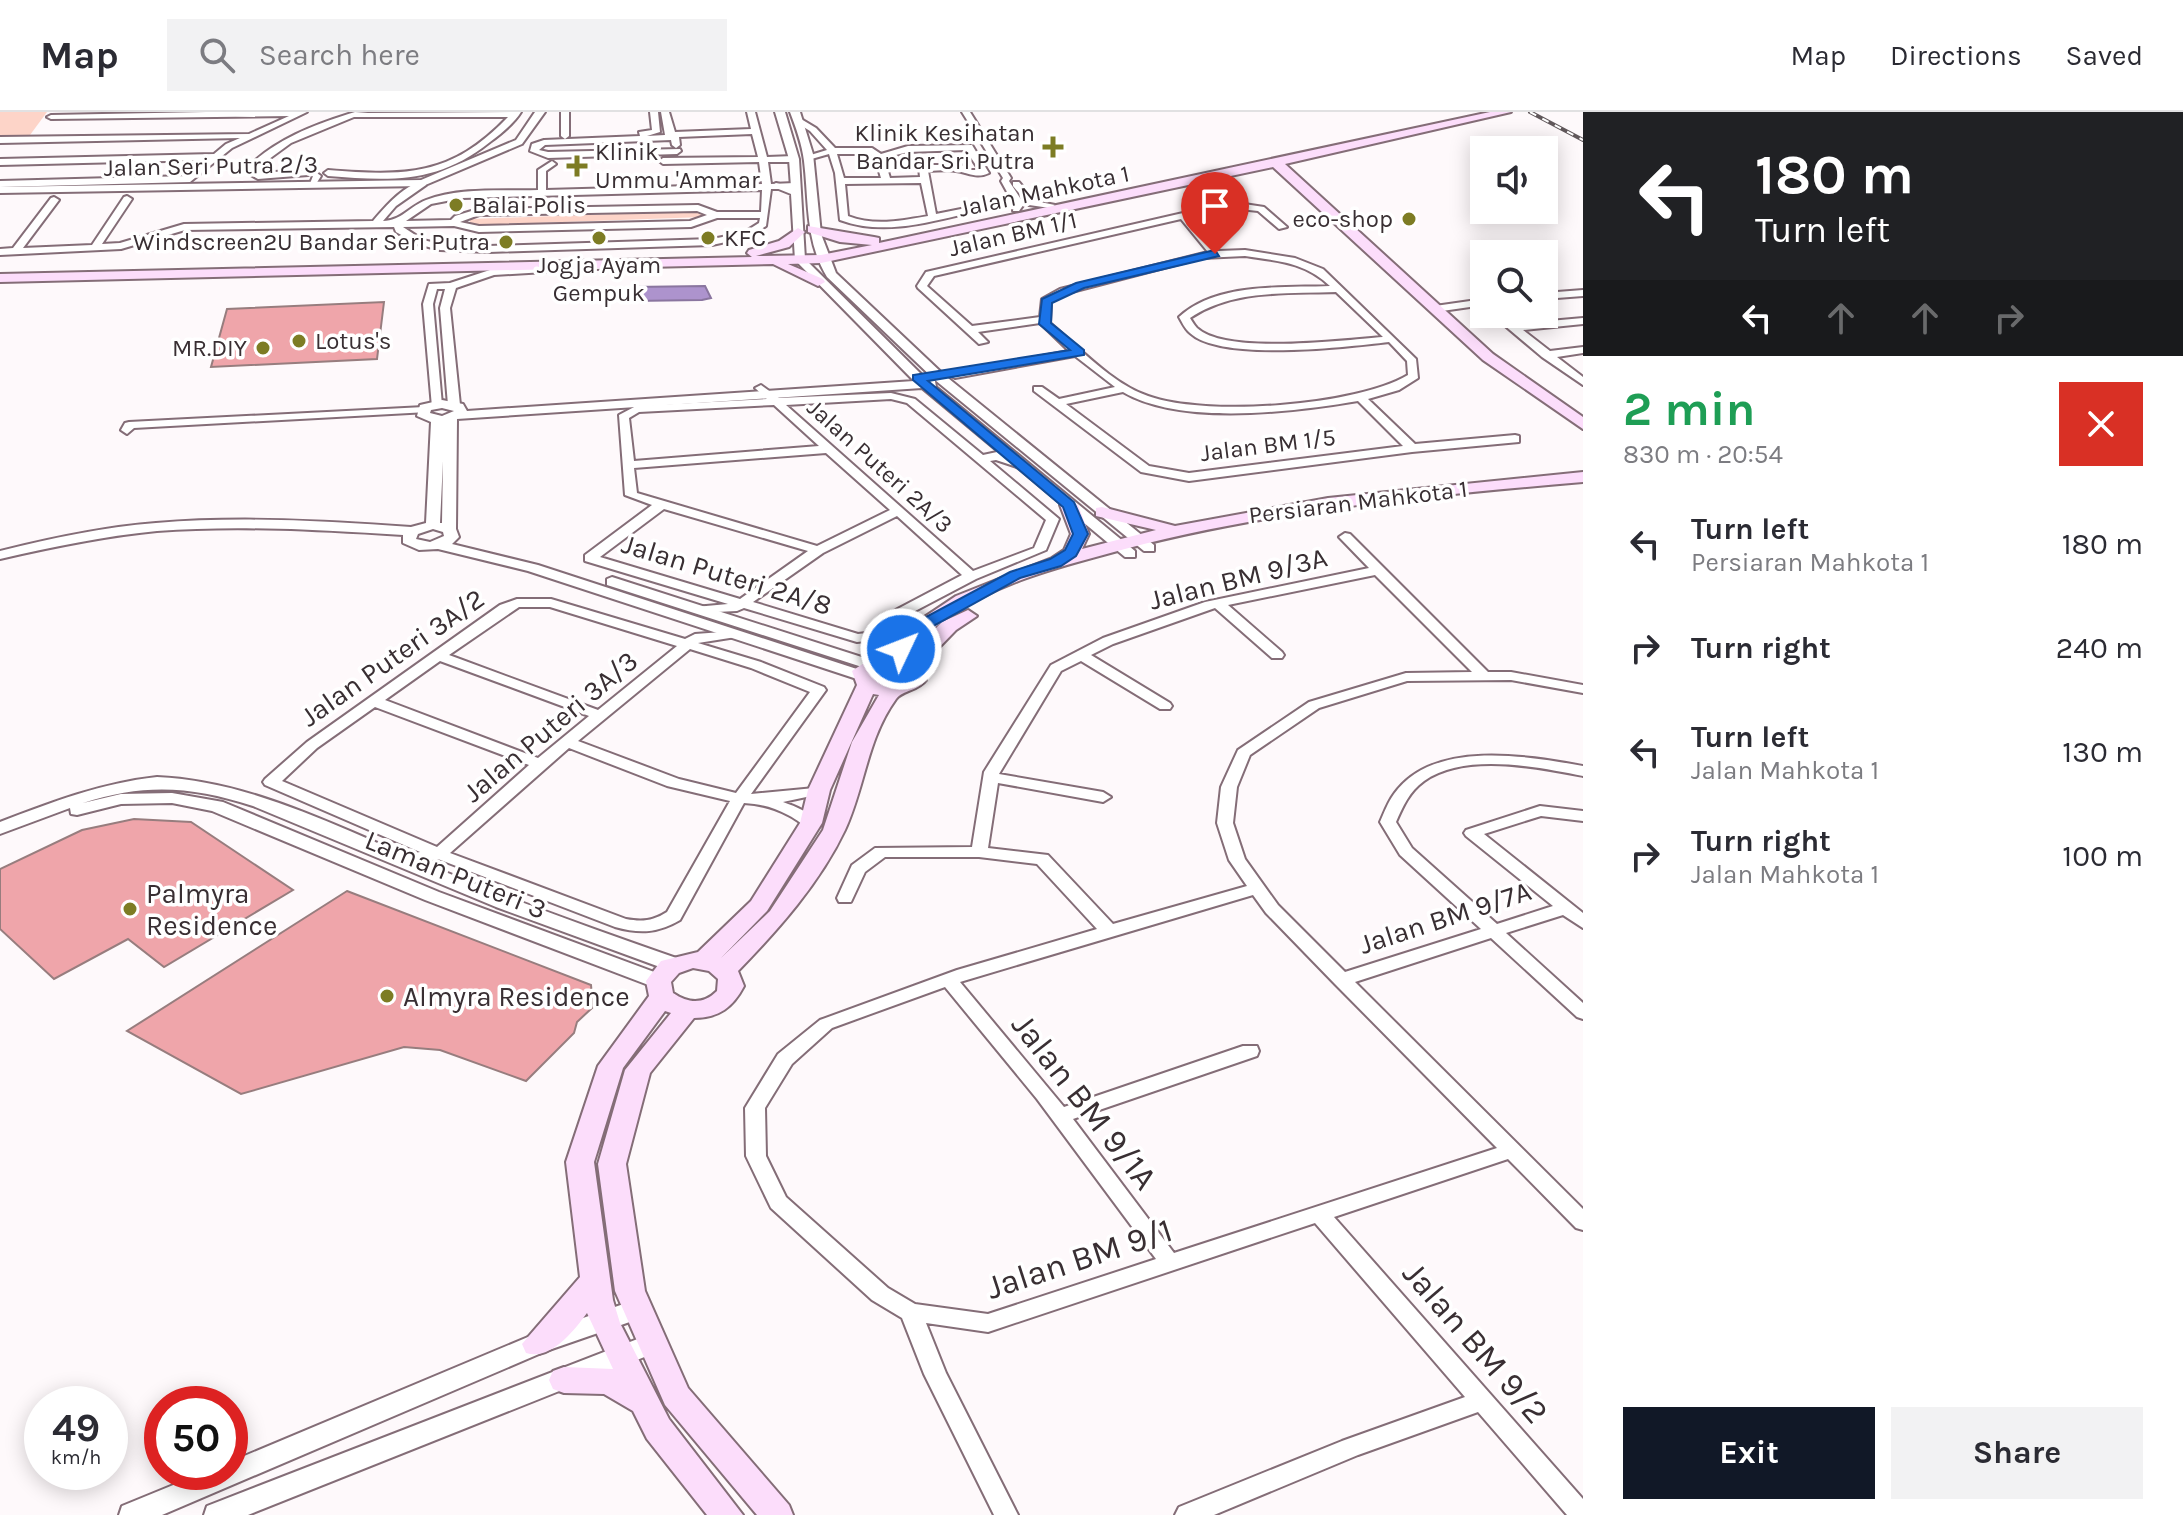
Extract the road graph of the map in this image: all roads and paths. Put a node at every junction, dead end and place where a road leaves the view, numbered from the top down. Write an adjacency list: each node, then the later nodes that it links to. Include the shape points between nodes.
1 (302, 112): 12 (street); 17 (street)
2 (540, 112): 21 (street)
3 (565, 112): 19 (street)
4 (654, 112): 19 (street, via 654,133)
5 (665, 112): 20 (street, via 669,134)
6 (751, 112): 16 (street)
7 (780, 112): 29 (street)
8 (966, 112): 34 (street)
9 (1482, 112): 24 (main road)
10 (1502, 112): 39 (main road)
11 (53, 114): 12 (street); 22 (street)
12 (186, 114): 18 (street)
13 (516, 114): 14 (street); 42 (street, via 497,136 427,172)
14 (366, 115): 41 (street, via 348,117 278,147 248,171 258,176)
15 (796, 117): 25 (street, via 826,138); 27 (street)
16 (755, 131): 20 (street); 33 (street)
17 (254, 135): 18 (street); 30 (street)
18 (164, 136): 22 (street); 32 (street)
19 (565, 136): 21 (street)
20 (675, 136): 28 (street); 35 (street, via 535,146 536,153)
21 (524, 137): 48 (street)
22 (35, 139): 23 (street)
23 (0, 140)
24 (1343, 143): 39 (main road, Jalan Mahkota 1); 40 (main road)
25 (833, 151): 27 (street); 31 (street, via 867,150); 47 (street)
26 (891, 153): 31 (street); 36 (street, via 969,147); 38 (street)
27 (808, 154): 29 (street); 55 (street)
28 (678, 156): 33 (street); 35 (street)
29 (793, 156): 33 (street); 52 (street)
30 (214, 157): 32 (street); 50 (street, via 200,175 186,180)
31 (879, 157): 45 (street)
32 (148, 158): 37 (street); 50 (street)
33 (765, 159): 51 (street)
34 (996, 159): 36 (street); 43 (street)
35 (552, 160): 57 (street, via 542,170)
36 (979, 160): 38 (street, via 985,173)
37 (0, 162)
38 (924, 166): 46 (street)
39 (1286, 166): 40 (main road, Jalan Mahkota 1); 40 (main road, via 1279,174); 96 (main road)
40 (1232, 169): 60 (main road, Jalan Mahkota 1); 78 (main road, Jalan Mahkota 1)
41 (305, 173): 42 (street, via 321,168); 44 (street)
42 (328, 173): 44 (street)
43 (1008, 179): 60 (street, via 1032,203); 61 (street)
44 (315, 180): 48 (street, Jalan Seri Putra 2/3); 50 (street, Jalan Seri Putra 2/3)
45 (886, 180): 46 (street); 47 (street)
46 (925, 180): 66 (street)
47 (840, 181): 66 (street, via 843,218 850,222 882,226)
48 (423, 183): 67 (street)
49 (0, 184): 50 (street)
50 (134, 184): 54 (street, Jalan Seri Putra 2/3)
51 (772, 186): 52 (street); 53 (street); 63 (street)
52 (795, 186): 55 (street); 73 (street)
53 (704, 188): 56 (street); 63 (street, via 740,196)
54 (0, 190)
55 (811, 191): 72 (street)
56 (587, 192): 57 (street); 62 (street)
57 (542, 193): 68 (street, via 445,198 415,208)
58 (127, 199): 76 (street)
59 (54, 200): 77 (street)
60 (1050, 205): 61 (main road, Jalan Mahkota 1)
61 (1015, 207): 66 (street); 74 (main road, Jalan Mahkota 1)
62 (587, 209): 64 (street, via 687,207); 69 (street, via 478,212)
63 (766, 211): 64 (street); 75 (street, via 756,230 730,240)
64 (716, 215): 70 (street, via 691,224)
65 (1182, 215): 71 (street, Jalan BM 1/1, via 1241,204 1265,211); 80 (street); 101 (street, Jalan BM 1/1, via 930,274 922,286)
66 (932, 216)
67 (377, 222): 68 (street); 76 (street, via 184,227 126,245)
68 (398, 222): 69 (street); 75 (street, via 406,236 440,247)
69 (454, 223): 70 (street, via 470,229)
70 (585, 227): 75 (street)
71 (1282, 227)
72 (813, 229): 74 (main road, via 840,238); 81 (street)
73 (798, 232): 82 (main road, via 773,249); 83 (street)
74 (884, 241): 81 (main road, Jalan Mahkota 1)
75 (584, 246)
76 (95, 248): 77 (street)
77 (16, 251): 79 (street)
78 (869, 251): 81 (main road, Jalan Mahkota 1); 88 (main road, via 836,263)
79 (0, 252)
80 (1215, 254): 90 (street, via 1295,261 1320,271); 97 (street, via 1064,291 1046,301)
81 (820, 255): 83 (main road); 88 (street)
82 (741, 256): 83 (main road); 86 (main road)
83 (798, 257): 84 (main road); 88 (street)
84 (759, 263): 85 (main road); 88 (main road)
85 (609, 266): 87 (main road); 89 (street, via 493,272)
86 (0, 269)
87 (0, 278)
88 (825, 279): 107 (street); 108 (street)
89 (451, 286): 118 (street, via 445,308); 118 (street, via 430,289)
90 (1339, 289): 102 (street); 102 (street, via 1220,299 1196,308 1184,321 1208,339 1242,345)
91 (1567, 290): 92 (street)
92 (1558, 292)
93 (1583, 293): 94 (street)
94 (1558, 294)
95 (1470, 303): 96 (street)
96 (1442, 308): 119 (main road); 120 (main road, via 1488,357)
97 (1045, 319): 101 (street); 105 (street)
98 (1583, 321): 99 (street)
99 (1558, 323)
100 (1512, 328): 106 (street)
101 (970, 330): 103 (street, Jalan BM 1/1)
102 (1392, 339): 115 (street, via 1412,361 1414,376 1402,387)
103 (983, 342)
104 (1583, 350): 106 (street)
105 (1079, 352): 108 (street); 112 (street)
106 (1546, 355): 110 (street)
107 (900, 361): 109 (street); 111 (street)
108 (945, 377): 109 (street); 132 (street)
109 (922, 382): 111 (street); 117 (street)
110 (1583, 382)
111 (896, 384): 114 (street); 117 (street)
112 (1126, 388): 115 (street, via 1177,409 1217,411); 116 (street)
113 (1038, 389): 116 (street, Jalan BM 1/5)
114 (767, 394): 118 (street); 123 (street, Jalan Puteri 2A/3); 125 (street, via 891,396 911,401); 126 (street, via 636,409 623,417)
115 (1361, 398): 122 (street, Jalan BM 1/5)
116 (1056, 403): 122 (street, Jalan BM 1/5, via 1145,469 1189,477)
117 (952, 408): 124 (street)
118 (443, 412): 118 (street, via 127,430 129,425); 133 (street); 136 (street)
119 (1583, 412)
120 (1583, 424)
121 (1515, 439): 122 (street, Jalan BM 1/5)
122 (1412, 448)
123 (829, 449): 126 (street); 131 (street, Jalan Puteri 2A/3)
124 (999, 452): 125 (street); 130 (street)
125 (981, 459): 144 (street, Jalan Puteri 2A/8, via 1053,519 1039,550)
126 (628, 465): 129 (street, via 631,495)
127 (1583, 477): 134 (main road, Persiaran Mahkota 1, via 1385,494)
128 (1583, 487): 138 (main road, Persiaran Mahkota 1, via 1397,504)
129 (662, 504): 139 (street); 146 (street, Jalan Puteri 2A/8, via 590,558)
130 (1069, 505): 138 (street); 142 (main road, via 1080,534 1071,553)
131 (898, 511): 139 (street); 144 (street, Jalan Puteri 2A/3)
132 (1102, 512): 134 (main road, via 1145,525); 138 (street)
133 (433, 525): 135 (street); 136 (street)
134 (1194, 527): 138 (main road, Persiaran Mahkota 1)
135 (410, 536): 136 (street, via 416,545); 140 (street, via 295,523 198,522 107,531); 141 (street, via 261,528 186,530 114,537)
136 (446, 537): 147 (street)
137 (1345, 537): 143 (street)
138 (1132, 547): 142 (main road, Persiaran Mahkota 1); 155 (main road, Persiaran Mahkota 1, via 1021,586 949,626)
139 (818, 550): 146 (street)
140 (0, 555)
141 (0, 563)
142 (1056, 563): 154 (main road, Persiaran Mahkota 1, via 1015,575 930,621)
143 (1375, 571): 145 (street, Jalan BM 9/3A); 157 (street)
144 (971, 576): 146 (street, Jalan Puteri 2A/8, via 893,617 870,637 857,638)
145 (1218, 604): 151 (street, Jalan BM 9/3A); 152 (street)
146 (740, 605): 147 (street); 148 (street)
147 (695, 615): 148 (street); 149 (street); 150 (street)
148 (749, 626): 156 (street)
149 (731, 634): 150 (street); 156 (street)
150 (692, 641): 153 (street, Jalan Puteri 3A/2, via 535,602 505,608); 162 (street, Jalan Puteri 3A/3); 169 (street, Jalan Puteri 3A/2, via 819,690)
151 (1081, 655): 161 (street); 166 (street, Jalan BM 9/3A, via 1056,668)
152 (1277, 655)
153 (439, 656): 160 (street, Jalan Puteri 3A/2); 162 (street)
154 (889, 660): 155 (main road); 156 (main road)
155 (910, 666): 159 (main road, Persiaran Mahkota 1, via 917,675 913,684)
156 (865, 675): 159 (main road); 167 (main road)
157 (1483, 675): 158 (street); 179 (street, via 1406,677 1314,705 1243,753 1229,787 1225,823 1237,860)
158 (1583, 689)
159 (891, 691): 185 (main road, Persiaran Mahkota 1, via 862,742 834,830 778,916)
160 (373, 701): 164 (street); 176 (street, Jalan Puteri 3A/2, via 312,745 273,779 273,785)
161 (1165, 706)
162 (599, 715): 163 (street, Jalan Puteri 3A/3)
163 (568, 742): 164 (street, Jalan Puteri 3A/3); 169 (street, via 639,772)
164 (540, 764): 176 (street, Jalan Puteri 3A/3)
165 (1583, 771): 184 (street, via 1498,758 1445,766 1414,779 1394,800 1388,822 1406,851)
166 (991, 777): 168 (street); 175 (street, Jalan BM 9/3A)
167 (819, 790): 170 (street); 172 (main road)
168 (1103, 797)
169 (740, 798): 170 (street); 176 (street, via 674,916 646,929)
170 (762, 799): 172 (street)
171 (1583, 816): 181 (street, via 1540,811 1472,833)
172 (811, 823): 185 (main road)
173 (0, 828): 177 (street, via 99,791 149,782 192,782 228,790)
174 (0, 841): 188 (street, Laman Puteri 3, via 121,799 172,798 217,806)
175 (979, 852): 180 (street, via 881,852 858,869); 183 (street, via 1042,859)
176 (439, 854): 177 (street); 178 (street)
177 (404, 860): 178 (street)
178 (441, 875): 188 (street, via 540,917)
179 (1257, 888): 183 (street, Jalan BM 9/1); 187 (street)
180 (845, 898)
181 (1566, 908): 182 (street); 184 (street, Jalan BM 9/7A)
182 (1583, 922)
183 (1109, 931): 186 (street, Jalan BM 9/1)
184 (1493, 933): 187 (street, Jalan BM 9/7A); 189 (street)
185 (714, 965): 188 (main road); 188 (main road, via 732,986 722,1002 700,1010)
186 (948, 979): 191 (street, Jalan BM 9/1A); 198 (street, Jalan BM 9/1, via 826,1024 785,1059 755,1108 756,1156 778,1202 880,1294)
187 (1341, 980): 192 (street)
188 (671, 988): 196 (main road, via 611,1066 580,1162); 197 (main road, via 638,1070 612,1164 630,1291)
189 (1583, 1013)
190 (1250, 1051): 191 (street)
191 (1060, 1116): 195 (street, Jalan BM 9/1A)
192 (1510, 1151): 193 (street, Jalan BM 9/1); 194 (street)
193 (1319, 1214): 195 (street, Jalan BM 9/1); 204 (street, Jalan BM 9/2)
194 (1583, 1222)
195 (1170, 1263): 198 (street, Jalan BM 9/1, via 988,1323)
196 (595, 1279): 199 (main road); 201 (main road)
197 (638, 1309): 199 (street); 200 (main road)
198 (911, 1312): 210 (street, via 935,1374)
199 (605, 1323): 201 (street); 202 (main road)
200 (653, 1343): 202 (street); 209 (main road, via 676,1396)
201 (537, 1344): 206 (street)
202 (621, 1357): 203 (street); 205 (main road)
203 (564, 1380): 205 (main road, via 609,1381); 207 (street)
204 (1481, 1401): 211 (street); 212 (street, Jalan BM 9/2)
205 (643, 1403): 208 (main road)
206 (132, 1515)
207 (217, 1515)
208 (727, 1515)
209 (777, 1515)
210 (1006, 1515)
211 (1187, 1515)
212 (1582, 1515)

